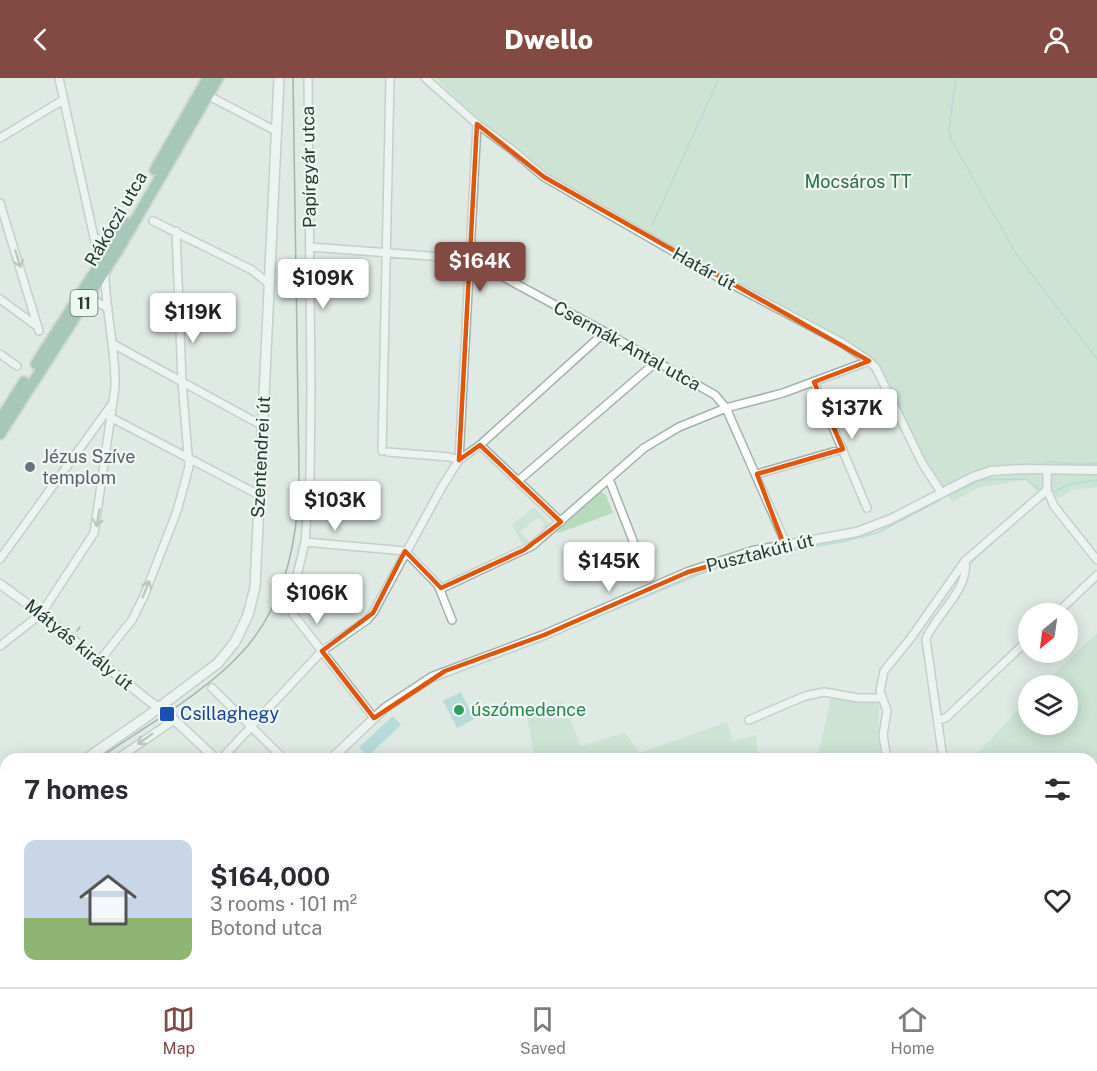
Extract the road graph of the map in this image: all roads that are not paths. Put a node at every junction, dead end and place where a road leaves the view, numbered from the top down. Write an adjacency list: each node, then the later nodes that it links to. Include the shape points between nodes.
1 (59, 78): 9 (street)
2 (208, 78): 17 (main road, Rákóczi utca / 11)
3 (218, 78): 8 (main road, Rákóczi utca / 11)
4 (279, 78): 11 (main road, Szentendrei út)
5 (308, 78): 18 (street, Papírgyár utca)
6 (390, 78): 19 (street)
7 (426, 78): 10 (street, Határ út)
8 (207, 95): 11 (street); 17 (main road, Rákóczi utca / 11)
9 (63, 100): 12 (street); 16 (street)
10 (477, 124): 20 (street); 31 (street, Határ út, via 544,177)
11 (276, 131): 21 (main road, Szentendrei út)
12 (0, 138)
13 (0, 203): 25 (street, one-way to 25, via 39,329)
14 (153, 221): 15 (street)
15 (176, 231): 23 (street); 34 (street)
16 (94, 238): 17 (street); 17 (street, via 100,245); 22 (street)
17 (114, 246): 22 (main road, Rákóczi utca / 11)
18 (310, 247): 19 (street, Csermák Antal utca); 55 (street, Papírgyár utca, via 311,445)
19 (387, 252): 20 (street, Csermák Antal utca); 44 (street, via 385,452)
20 (470, 260): 28 (street, Csermák Antal utca); 44 (street)
21 (270, 266): 23 (street); 24 (main road, Szentendrei út)
22 (103, 268): 26 (main road, Rákóczi utca / 11); 27 (street); 38 (main road, Rákóczi utca / 11)
23 (252, 270): 24 (street)
24 (269, 284): 39 (main road, Szentendrei út)
25 (0, 299)
26 (82, 306): 27 (street, via 95,301); 40 (main road, Rákóczi utca / 11)
27 (108, 308): 29 (street)
28 (605, 332): 32 (street, Csermák Antal utca); 41 (street)
29 (113, 344): 34 (street); 37 (street, via 114,402)
30 (0, 354): 33 (street)
31 (869, 361): 35 (street); 51 (street, Határ út)
32 (655, 363): 36 (street, Csermák Antal utca, via 715,395); 49 (street)
33 (17, 366)
34 (182, 382): 39 (street); 43 (street)
35 (814, 382): 36 (street); 42 (street)
36 (726, 408): 47 (street); 48 (street, via 679,426 644,448)
37 (109, 416): 43 (street); 58 (street); 66 (street, one-way to 66, via 94,533)
38 (0, 420)
39 (263, 426): 52 (main road, Szentendrei út)
40 (0, 434)
41 (480, 445): 44 (street); 49 (street)
42 (843, 449): 47 (street); 53 (street)
43 (189, 458): 52 (street); 71 (street, one-way to 43, via 132,620 144,596 177,511)
44 (459, 460): 57 (street)
45 (1047, 470): 46 (street, Pusztakúti út); 50 (street); 51 (street, Pusztakúti út, via 991,471)
46 (1097, 470)
47 (757, 474): 56 (street)
48 (609, 479): 54 (street); 61 (street)
49 (518, 481): 54 (street)
50 (1047, 490): 59 (street, via 1058,513); 60 (street)
51 (940, 492): 56 (street, Pusztakúti út, via 891,519 857,532)
52 (259, 495): 74 (main road, Szentendrei út, via 255,587 242,628 218,663)
53 (867, 508)
54 (561, 522): 64 (street, via 532,546)
55 (305, 542): 57 (street); 70 (street, Papírgyár utca, via 291,602 292,614)
56 (784, 545): 75 (street, Pusztakúti út, via 688,572 544,635 445,671 398,698)
57 (405, 551): 64 (street); 70 (street, via 373,613)
58 (1, 558)
59 (1097, 560)
60 (965, 561): 73 (street, via 884,671); 78 (street, via 964,580 926,639)
61 (644, 569)
62 (1097, 574): 65 (street)
63 (0, 584): 66 (street, Mátyás király út)
64 (440, 588): 67 (street)
65 (1067, 603)
66 (41, 614): 68 (street); 71 (street, Mátyás király út)
67 (452, 620)
68 (0, 646)
69 (1018, 649): 78 (street, via 947,717)
70 (322, 651): 75 (street); 79 (street)
71 (100, 660): 74 (street, Mátyás király út)
72 (212, 688): 79 (street)
73 (881, 698): 77 (street, via 824,692); 86 (street, via 887,711 883,740)
74 (158, 708): 76 (street, Mátyás király út); 80 (main road, Szentendrei út)
75 (374, 718): 85 (street, Pusztakúti út)
76 (174, 720): 81 (street, one-way to 81); 82 (street, Mátyás király út)
77 (749, 720)
78 (938, 721): 87 (street)
79 (250, 726): 83 (street); 84 (street)
80 (94, 753)
81 (126, 753)
82 (206, 753)
83 (226, 753)
84 (278, 753)
85 (337, 753)
86 (886, 753)
87 (942, 753)

